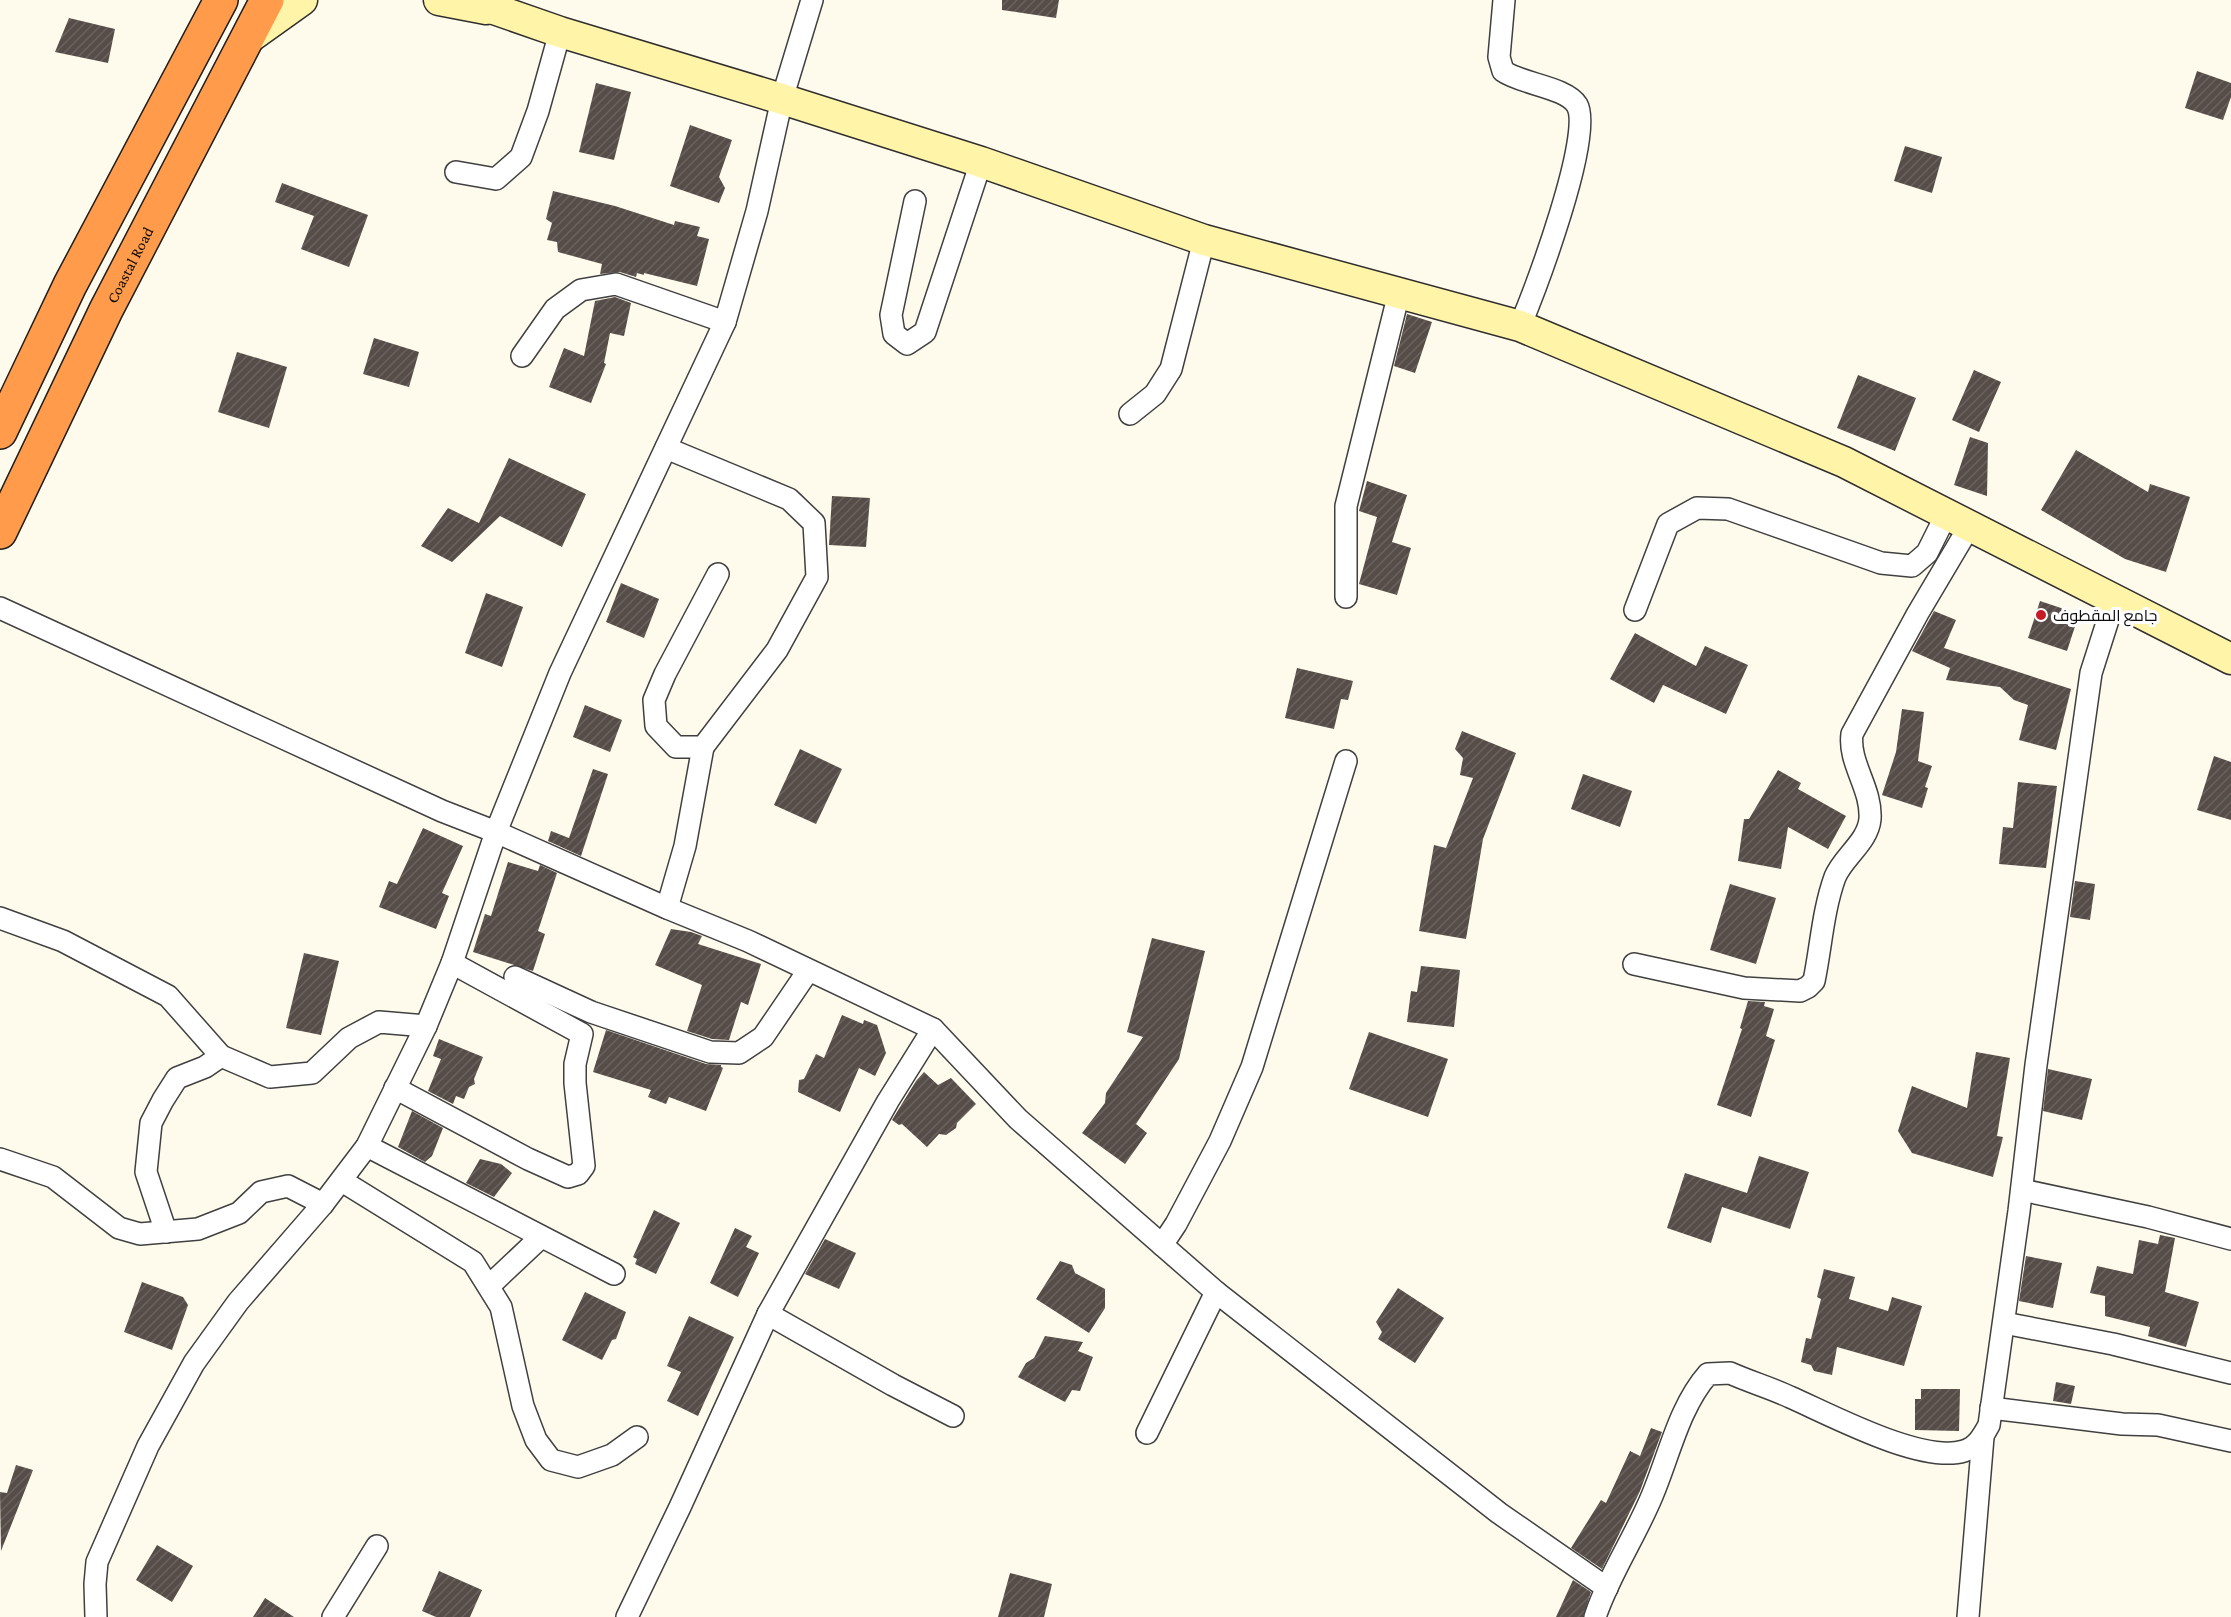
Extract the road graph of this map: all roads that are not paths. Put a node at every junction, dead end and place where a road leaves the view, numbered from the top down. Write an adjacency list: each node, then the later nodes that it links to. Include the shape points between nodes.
1 (221, 0): 20 (highway)
2 (267, 0): 9 (highway, Coastal Road)
3 (302, 0): 9 (street)
4 (439, 0): 7 (street)
5 (812, 0): 10 (street)
6 (1504, 0): 17 (street, via 1499,57 1503,71 1566,95 1576,103 1581,116 1565,195)
7 (481, 5): 8 (street)
8 (560, 32): 10 (street); 12 (street, via 521,157 496,179)
9 (246, 40): 23 (highway, Coastal Road, via 106,310)
10 (782, 99): 11 (street); 16 (street, via 757,211)
11 (981, 162): 13 (street, via 925,332 907,344 894,334 891,315); 14 (street)
12 (456, 172)
13 (915, 201)
14 (1204, 240): 15 (street); 19 (street, via 1171,369 1155,394)
15 (1399, 293): 17 (street); 25 (street, via 1347,506)
16 (725, 322): 18 (street, via 616,284 581,290 555,309); 21 (street)
17 (1521, 326): 22 (street, via 1844,462)
18 (522, 356)
19 (1130, 414)
20 (4, 418)
21 (666, 448): 30 (street, via 789,499 814,523 817,577 777,650); 32 (street, via 560,674)
22 (1958, 521): 26 (street); 28 (street, via 1912,566 1881,563 1728,509 1697,508 1668,524); 36 (street, via 1918,613 1852,734 1851,752 1864,781 1870,822 1860,843 1836,874 1814,981 1800,991 1744,988)
23 (0, 532)
24 (718, 574): 30 (street, via 654,700 656,726 676,747)
25 (1346, 597)
26 (2114, 601): 29 (street); 46 (street, via 2091,673)
27 (0, 608): 32 (street, via 442,811)
28 (1635, 610)
29 (2231, 659)
30 (703, 747): 33 (street, via 685,846)
31 (1347, 761): 51 (street, via 1252,1067 1220,1141)
32 (496, 832): 33 (street); 35 (street)
33 (667, 909): 37 (street, via 748,941)
34 (0, 918): 41 (street, via 63,941 168,996)
35 (452, 963): 39 (street); 42 (street, via 582,1034 574,1083 584,1166 578,1174 568,1177)
36 (1634, 964)
37 (808, 971): 38 (street, via 763,1037 739,1053 710,1052 591,1012); 40 (street)
38 (515, 977)
39 (426, 1026): 41 (street, via 379,1022 349,1038 312,1073 270,1077); 42 (street)
40 (933, 1029): 51 (street, via 1018,1119); 55 (street)
41 (221, 1056): 48 (street, via 177,1078 151,1123 146,1172)
42 (395, 1089): 43 (street)
43 (367, 1146): 45 (street); 49 (street)
44 (0, 1159): 48 (street, via 53,1176 119,1228 140,1234)
45 (342, 1180): 47 (street); 53 (street, via 473,1262)
46 (2022, 1190): 50 (street); 56 (street)
47 (323, 1204): 48 (street, via 288,1186 261,1192 239,1213 198,1229); 66 (street, via 232,1311 194,1363 154,1435 97,1562)
48 (166, 1232)
49 (542, 1237): 52 (street); 53 (street)
50 (2231, 1239)
51 (1162, 1245): 54 (street)
52 (614, 1274)
53 (489, 1286): 61 (street, via 501,1307 526,1414 536,1440 551,1460 578,1467 612,1455)
54 (1216, 1292): 60 (street); 65 (street, via 1499,1513)
55 (768, 1314): 59 (street); 68 (street)
56 (2004, 1323): 57 (street, via 2114,1344); 58 (street)
57 (2231, 1373)
58 (1991, 1408): 62 (street); 63 (street, via 2158,1425)
59 (953, 1416)
60 (1147, 1433)
61 (637, 1437)
62 (1983, 1437): 65 (street, via 1964,1451 1933,1452 1891,1440 1730,1373 1708,1374 1689,1402 1652,1496); 70 (street)
63 (2231, 1441)
64 (377, 1546): 67 (street)
65 (1607, 1588): 69 (street)
66 (96, 1617)
67 (333, 1617)
68 (627, 1617)
69 (1595, 1617)
70 (1968, 1617)

